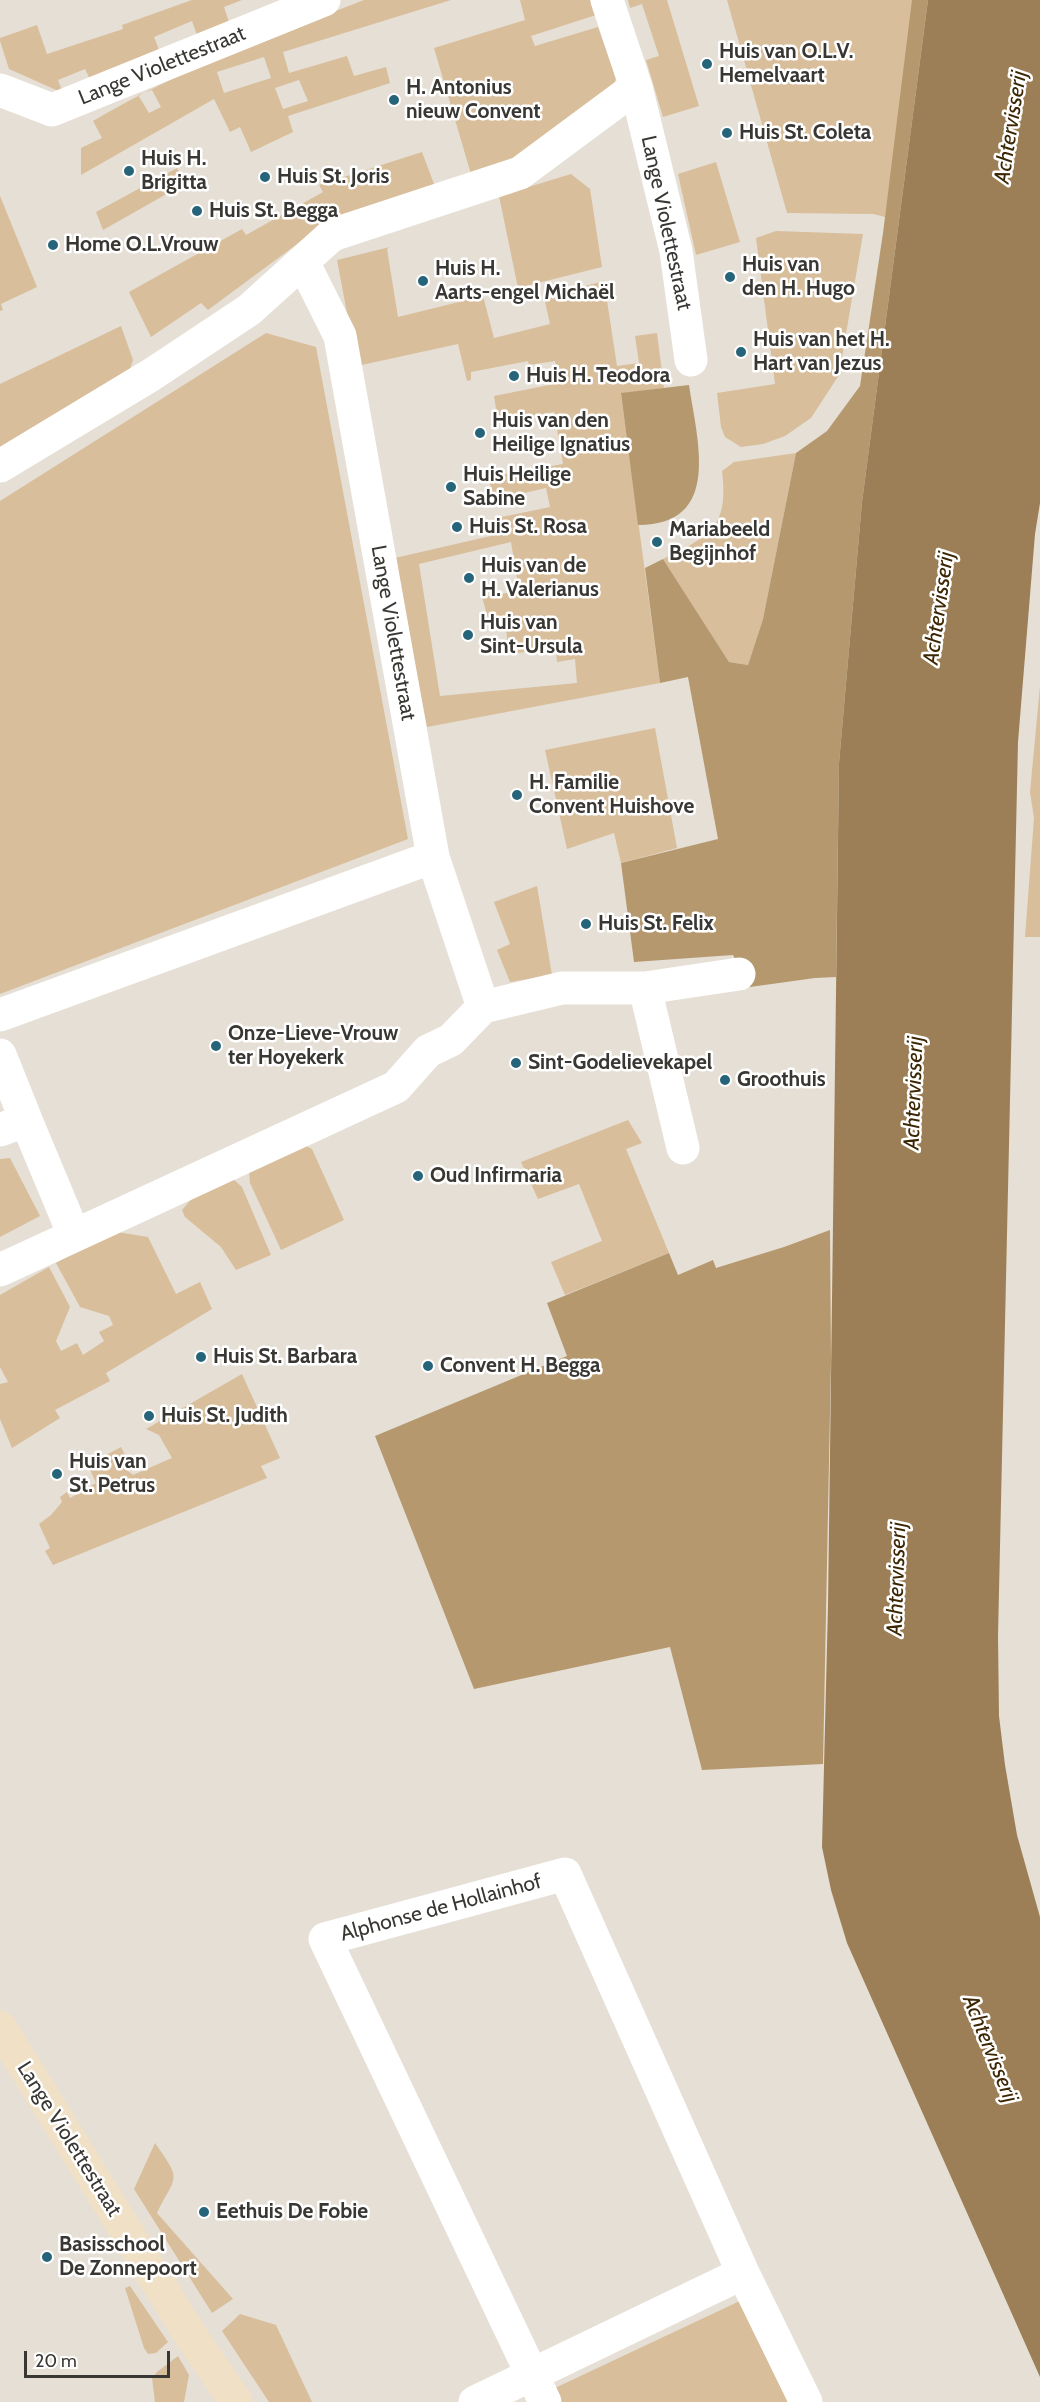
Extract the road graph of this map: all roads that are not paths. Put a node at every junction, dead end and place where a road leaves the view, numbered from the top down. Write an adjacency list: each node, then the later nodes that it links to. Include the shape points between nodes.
1 (324, 0): 4 (street, Lange Violettestraat, via 52,110)
2 (607, 0): 3 (street, Lange Violettestraat)
3 (636, 87): 5 (street, via 520,173 332,235); 6 (street, Lange Violettestraat, via 676,251)
4 (0, 90)
5 (303, 262): 7 (street, via 249,310 151,375); 8 (street, Lange Violettestraat, via 340,336)
6 (691, 360)
7 (0, 466)
8 (433, 857): 11 (street, Lange Violettestraat); 12 (street)
9 (739, 974): 10 (street)
10 (645, 988): 11 (street, via 562,988); 15 (street)
11 (483, 1007): 16 (street, via 451,1040 428,1051 396,1087)
12 (0, 1015)
13 (0, 1055): 14 (street)
14 (13, 1125): 16 (street)
15 (683, 1148)
16 (74, 1235): 17 (street)
17 (0, 1270)
18 (0, 2027): 21 (street, Lange Violettestraat)
19 (743, 2273): 20 (street); 20 (street, Alphonse de Hollainhof, via 565,1874 326,1939); 23 (street, Alphonse de Hollainhof)
20 (538, 2388): 22 (street)
21 (236, 2402)
22 (475, 2402)
23 (806, 2402)

